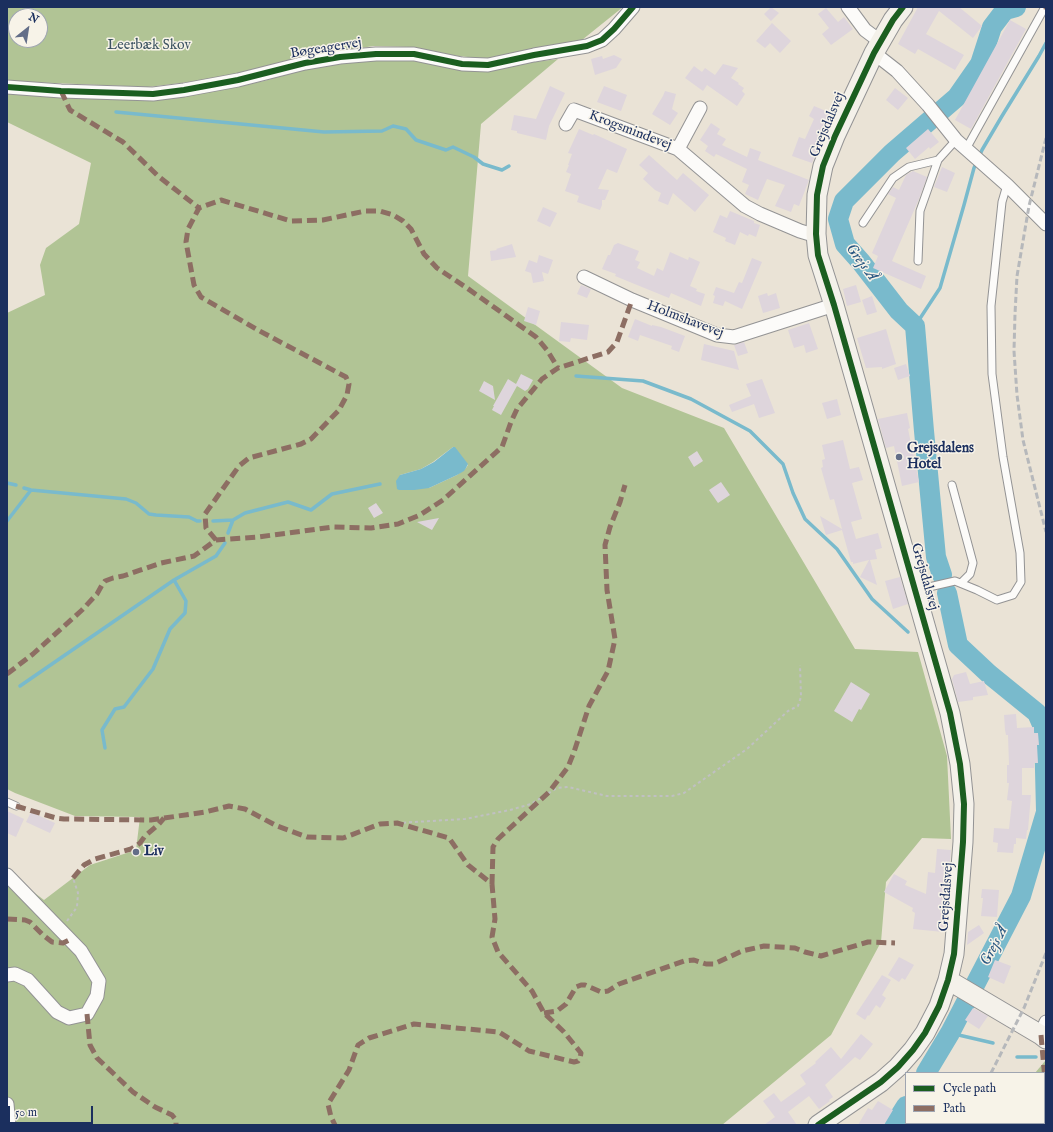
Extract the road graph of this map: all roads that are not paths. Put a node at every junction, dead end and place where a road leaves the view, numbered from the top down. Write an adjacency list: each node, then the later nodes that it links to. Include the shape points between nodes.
1 (633, 7): 6 (street, Bøgeagervej, via 602,40 587,46 488,65 462,64 414,54 376,54 305,63 238,80 153,94)
2 (848, 7): 5 (street)
3 (903, 7): 5 (street, Grejsdalsvej)
4 (1045, 7): 11 (lane)
5 (877, 48): 9 (street); 16 (street, Grejsdalsvej, via 823,166 817,195)
6 (7, 87)
7 (700, 108): 10 (street, Krogsmindevej)
8 (566, 124): 10 (street, Krogsmindevej, via 574,110)
9 (956, 140): 11 (street); 12 (lane)
10 (678, 149): 16 (street, Krogsmindevej, via 744,206 793,228)
11 (967, 149): 13 (street)
12 (938, 160): 14 (lane, via 909,167 893,178); 17 (lane, via 920,212)
13 (1007, 185): 15 (street); 21 (lane, via 1002,202 991,306 992,374 1020,553 1021,582 1013,595 997,600)
14 (863, 223)
15 (1046, 224)
16 (816, 234): 19 (street, Grejsdalsvej, via 818,255)
17 (918, 261)
18 (584, 277): 19 (street, Holmshavevej, via 717,335 734,337)
19 (834, 305): 22 (street, Grejsdalsvej)
20 (952, 485): 21 (lane, via 973,563 970,574)
21 (961, 583): 22 (lane, via 955,581)
22 (915, 590): 27 (street, Grejsdalsvej, via 950,713 960,764 964,804)
23 (7, 802): 24 (lane)
24 (16, 806)
25 (7, 875): 26 (street, via 81,951 99,981 97,996 87,1014 69,1018 57,1012 28,980 15,974)
26 (7, 975)
27 (954, 984): 28 (street); 31 (street, Grejsdalsvej, via 925,1033 898,1067 881,1082)
28 (1044, 1032)
29 (7, 1104): 30 (street)
30 (9, 1125)
31 (818, 1125)

